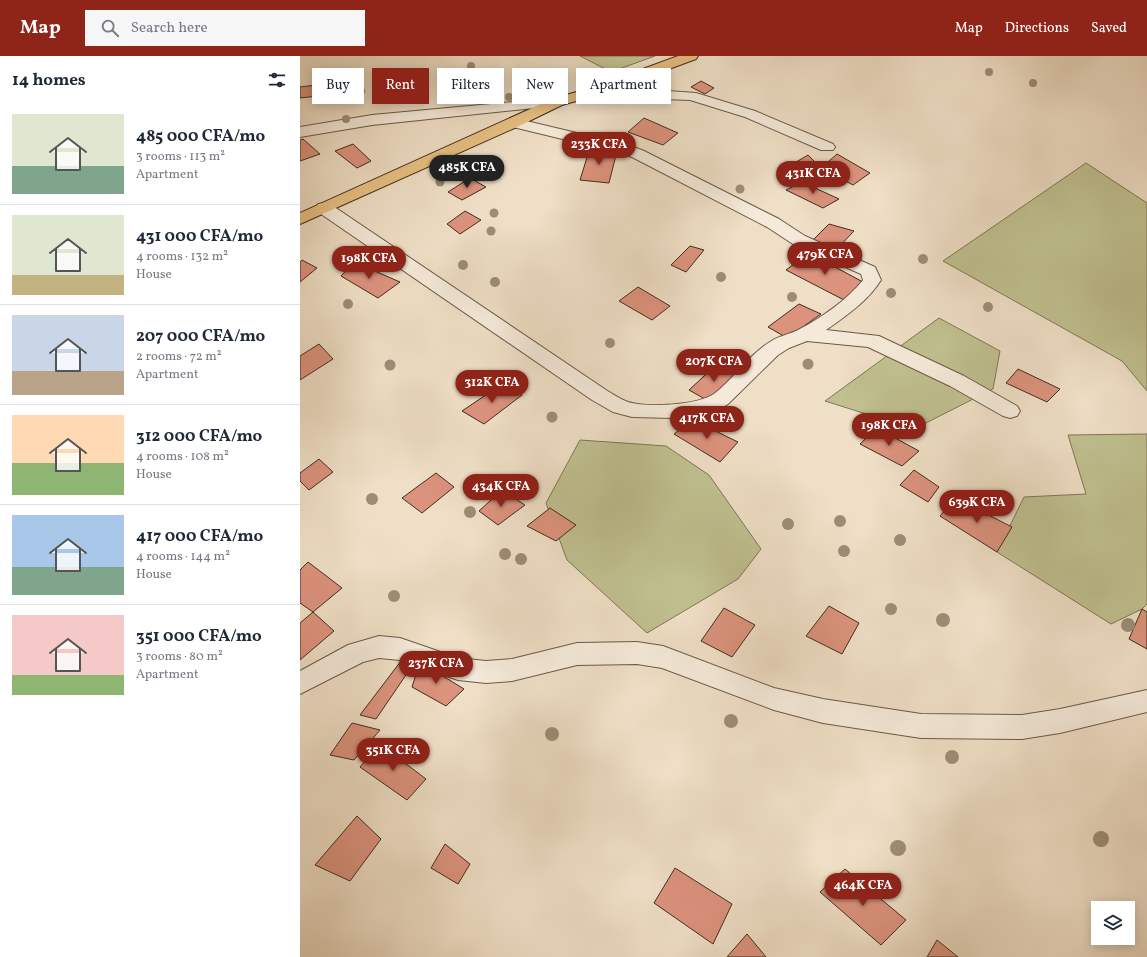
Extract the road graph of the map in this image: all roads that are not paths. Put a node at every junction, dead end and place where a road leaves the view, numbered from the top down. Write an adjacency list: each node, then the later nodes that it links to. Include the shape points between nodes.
1 (691, 56): 2 (main road)
2 (659, 68)
3 (671, 95): 8 (street, via 691,96 750,114)
4 (536, 104): 7 (street, via 372,120)
5 (553, 104): 6 (main road)
6 (514, 123): 9 (main road); 11 (street, via 638,154 773,223 799,240 869,271 872,280 865,288 835,314)
7 (300, 132)
8 (827, 146)
9 (324, 208): 10 (main road); 11 (street, via 599,395 624,408 648,411 699,408 720,400 768,352)
10 (300, 219)
11 (806, 334): 12 (street, via 872,341 957,381)
12 (1010, 411)
13 (300, 683): 14 (street, via 357,654 379,647 400,649 458,669 486,672 512,670 577,654 637,653 663,657 774,699 823,711 921,726 1022,727)
14 (1147, 701)

